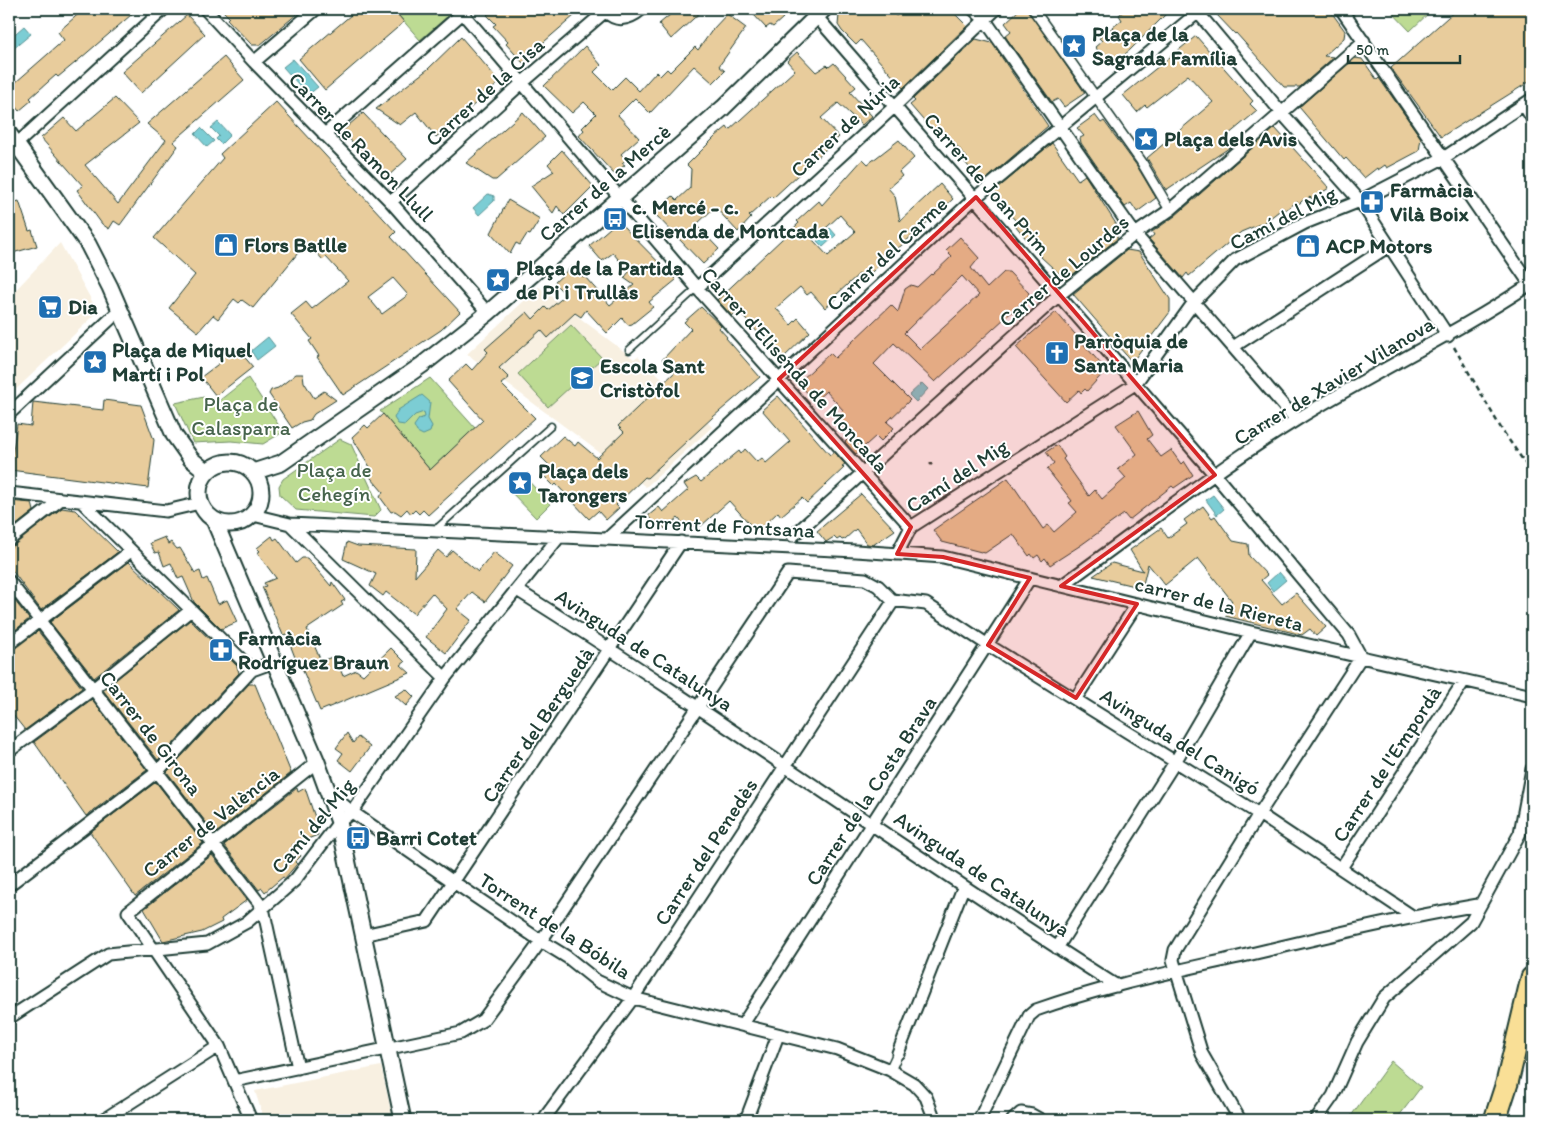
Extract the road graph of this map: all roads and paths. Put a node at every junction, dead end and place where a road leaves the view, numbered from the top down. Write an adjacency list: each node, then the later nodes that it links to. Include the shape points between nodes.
1 (164, 9): 24 (street)
2 (205, 9): 15 (street, Carrer de Ramon Llull)
3 (316, 9): 15 (street)
4 (642, 9): 10 (street, Carrer de la Cisa, via 624,19 611,17)
5 (974, 9): 13 (street)
6 (996, 9): 13 (street, Carrer de Núria)
7 (1033, 9): 17 (street)
8 (1341, 9): 14 (street)
9 (463, 10): 16 (street, Carrer d'Elisenda de Moncada); 23 (street)
10 (607, 10): 16 (street, Carrer de la Cisa)
11 (1198, 10): 17 (street, Carrer del Carme); 20 (street)
12 (817, 11): 19 (street, Carrer de Joan Prim); 27 (street, Carrer de la Mercè, via 723,108)
13 (985, 20): 19 (street, Carrer de Núria); 22 (street)
14 (1364, 41): 20 (street, Carrer de Lourdes); 25 (street)
15 (254, 62): 23 (street, Carrer de Ramon Llull)
16 (522, 82): 27 (street, Carrer d'Elisenda de Moncada); 29 (street, Carrer de la Cisa)
17 (1095, 96): 22 (street, Carrer del Carme); 30 (street, via 1141,161)
18 (1528, 102): 21 (street); 25 (street, Camí del Mig)
19 (895, 106): 26 (street, Carrer de Joan Prim); 34 (street, Carrer de Núria)
20 (1281, 112): 28 (street); 30 (street, Carrer de Lourdes)
21 (1532, 118)
22 (1061, 127): 26 (street, Carrer del Carme); 31 (street)
23 (324, 135): 29 (street, Carrer de Ramon Llull)
24 (12, 142): 37 (street, via 88,244)
25 (1445, 157): 28 (street, Camí del Mig); 33 (street)
26 (976, 197): 35 (street, Carrer de Joan Prim); 42 (street, Carrer del Carme)
27 (620, 199): 34 (street, Carrer d'Elisenda de Moncada); 38 (street, Carrer de la Mercè)
28 (1360, 201): 32 (street); 36 (street, Camí del Mig, via 1305,223 1235,260)
29 (391, 202): 38 (street, Carrer de Ramon Llull)
30 (1170, 210): 31 (street, Carrer de Lourdes)
31 (1135, 234): 35 (street, Carrer de Lourdes); 36 (street)
32 (1389, 246): 39 (street); 40 (street)
33 (1531, 284): 39 (street, Carrer de Xavier Vilanova)
34 (697, 288): 41 (lane, Carrer de Núria); 42 (street, Carrer d'Elisenda de Moncada)
35 (1058, 296): 43 (street, Carrer de Joan Prim); 49 (street, Carrer de Lourdes)
36 (1194, 302): 40 (street); 43 (street, Camí del Mig)
37 (120, 310): 44 (street); 47 (street, via 174,435 191,459)
38 (488, 313): 48 (street, Carrer de la Mercè, via 422,365 285,460)
39 (1448, 336): 45 (street, Carrer de Xavier Vilanova); 50 (path, via 1502,430)
40 (1233, 347): 45 (street)
41 (629, 350)
42 (779, 379): 49 (street, Carrer d'Elisenda de Moncada); 64 (street, Carrer del Carme)
43 (1135, 384): 51 (street, Carrer de Joan Prim); 60 (street, Camí del Mig)
44 (9, 414)
45 (1296, 420): 51 (street, Carrer de Xavier Vilanova)
46 (551, 426): 61 (lane)
47 (207, 472): 48 (street, via 225,462 236,462); 55 (street, via 200,482)
48 (253, 472): 56 (street, via 261,486 261,495 259,506)
49 (861, 473): 60 (street, Carrer d'Elisenda de Moncada); 62 (street, Carrer de Lourdes)
50 (1532, 473)
51 (1215, 475): 72 (street, Carrer de Xavier Vilanova); 82 (street, Carrer de Joan Prim, via 1349,635)
52 (9, 493): 53 (street)
53 (60, 500): 54 (street); 65 (street)
54 (81, 501): 55 (street, via 166,511); 67 (street)
55 (200, 503): 57 (street)
56 (252, 515): 58 (street); 59 (street, Torrent de Fontsana)
57 (214, 520): 58 (street); 69 (street)
58 (234, 524): 69 (street)
59 (290, 524): 61 (street, Torrent de Fontsana); 85 (street)
60 (911, 526): 68 (street, Camí del Mig)
61 (434, 531): 63 (street, Torrent de Fontsana)
62 (793, 536)
63 (559, 537): 64 (street, Torrent de Fontsana); 73 (street, Camí del Mig)
64 (608, 539): 66 (street, Torrent de Fontsana)
65 (9, 540)
66 (681, 542): 68 (street, Torrent de Fontsana); 81 (street, Carrer del Berguedà)
67 (131, 551): 76 (street); 77 (street)
68 (897, 554): 70 (street, carrer de la Riereta, via 943,557)
69 (231, 557): 83 (street)
70 (1030, 578): 72 (street, carrer de la Riereta); 80 (street, Carrer de la Costa Brava)
71 (9, 581): 77 (street, Carrer de Girona)
72 (1062, 586): 75 (street, carrer de la Riereta)
73 (516, 590): 81 (street, Avinguda de Catalunya); 85 (street, Camí del Mig)
74 (894, 600): 80 (street, Avinguda del Canigó, via 926,604); 90 (street, via 866,579 788,573); 94 (street, Carrer del Penedès)
75 (1137, 604): 78 (street, carrer de la Riereta); 89 (street)
76 (191, 610): 84 (street); 87 (street)
77 (39, 620): 79 (street); 87 (street, Carrer de Girona)
78 (1251, 632): 82 (street, carrer de la Riereta); 93 (street)
79 (9, 644)
80 (988, 645): 89 (street, Avinguda del Canigó); 101 (street, Carrer de la Costa Brava)
81 (611, 649): 90 (street, Avinguda de Catalunya); 104 (street, Carrer del Berguedà)
82 (1361, 657): 86 (street, carrer de la Riereta); 99 (street)
83 (274, 662): 84 (street); 92 (street)
84 (252, 670): 96 (street)
85 (445, 678): 98 (street, Camí del Mig)
86 (1464, 681): 88 (street, carrer de la Riereta); 103 (street, Carrer de l'Empordà)
87 (93, 689): 91 (street); 96 (street, Carrer de Girona)
88 (1532, 696)
89 (1076, 698): 93 (street, Avinguda del Canigó)
90 (698, 708): 94 (street, Avinguda de Catalunya); 111 (street)
91 (9, 751)
92 (317, 762): 97 (street); 102 (street, Carrer de València)
93 (1175, 762): 99 (street, Avinguda del Canigó); 112 (street)
94 (785, 766): 101 (street, Avinguda de Catalunya); 117 (street, Carrer del Penedès)
95 (1532, 769): 107 (street, via 1520,833)
96 (157, 772): 102 (street, Carrer de Girona); 105 (street)
97 (329, 793): 98 (street, Torrent de la Bóbila); 100 (street)
98 (352, 812): 100 (street, Camí del Mig); 104 (street, Torrent de la Bóbila)
99 (1259, 814): 103 (street, Avinguda del Canigó); 114 (street, via 1175,950 1173,960)
100 (339, 822): 108 (street, Camí del Mig, via 295,880); 110 (street)
101 (872, 823): 106 (street, Avinguda de Catalunya); 119 (street, Carrer de la Costa Brava)
102 (213, 844): 108 (street, Carrer de Girona); 113 (street, Carrer de València, via 128,912)
103 (1341, 868): 109 (street, Avinguda del Canigó)
104 (455, 883): 110 (street, Carrer del Berguedà, via 427,922); 111 (street, Torrent de la Bóbila)
105 (9, 885)
106 (963, 888): 112 (street, Avinguda de Catalunya); 123 (street)
107 (1478, 905): 109 (street); 137 (street, via 1470,922 1384,998 1357,1042 1333,1096)
108 (263, 908): 113 (street, Camí del Mig, via 248,922 207,944); 124 (street)
109 (1412, 916): 114 (street)
110 (363, 935): 122 (street)
111 (541, 941): 117 (street, Torrent de la Bóbila, via 567,956 597,981); 122 (street, via 483,1020 461,1033)
112 (1058, 948): 116 (street, Avinguda de Catalunya)
113 (151, 950): 118 (street, Camí del Mig, via 108,954); 121 (street)
114 (1177, 971): 116 (street); 136 (street, via 1202,1054)
115 (1532, 978): 138 (highway)
116 (1117, 986): 134 (street, via 1045,1007 1029,1016)
117 (633, 998): 119 (street, Torrent de la Bóbila); 131 (street, Carrer del Penedès)
118 (9, 1018)
119 (743, 1024): 120 (street, Torrent de la Bóbila)
120 (778, 1035): 125 (street, Torrent de la Bóbila, via 837,1049); 132 (street)
121 (219, 1046): 126 (street); 128 (street)
122 (388, 1048): 124 (street); 130 (street)
123 (898, 1053): 125 (street)
124 (298, 1068): 126 (street)
125 (890, 1070): 133 (street, Torrent de la Bóbila, via 914,1084 926,1097)
126 (234, 1081): 129 (street)
127 (1017, 1117): 135 (street, via 1032,1115)
128 (103, 1120)
129 (251, 1120)
130 (403, 1120)
131 (543, 1120)
132 (746, 1120)
133 (935, 1120)
134 (979, 1120)
135 (1041, 1120)
136 (1240, 1120)
137 (1316, 1120)
138 (1495, 1120)

